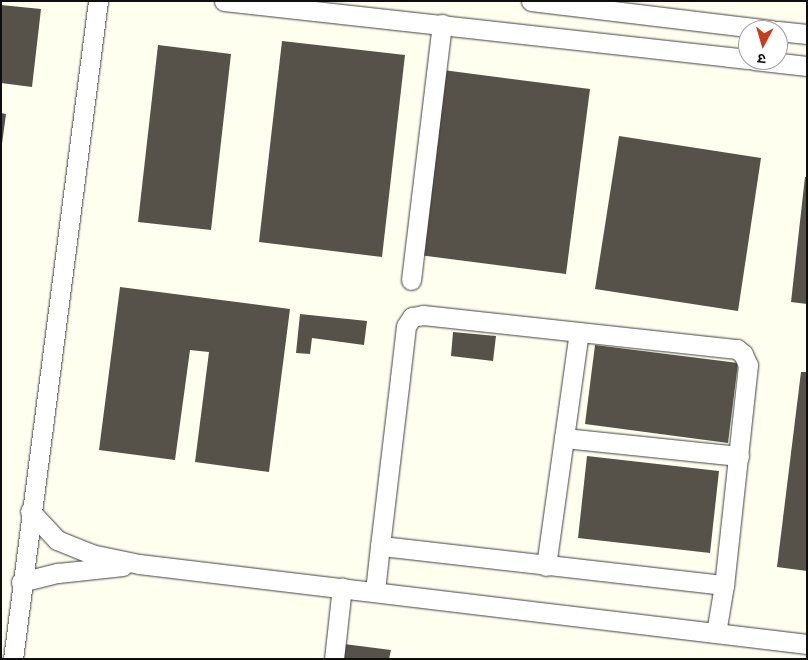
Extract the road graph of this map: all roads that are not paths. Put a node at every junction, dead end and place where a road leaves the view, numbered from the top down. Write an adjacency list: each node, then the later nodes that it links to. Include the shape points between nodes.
1 (98, 1): 15 (street)
2 (224, 1): 4 (street)
3 (531, 1): 5 (street)
4 (442, 24): 8 (street); 11 (street)
5 (738, 26)
6 (788, 32): 7 (street)
7 (807, 34)
8 (738, 58)
9 (788, 64): 10 (street)
10 (807, 66)
11 (411, 280)
12 (579, 332): 13 (street); 14 (street, via 737,349 748,365); 16 (street, via 423,315 412,317 406,326)
13 (564, 438): 14 (street); 18 (street)
14 (739, 456): 20 (street)
15 (30, 511): 17 (street, via 57,540 91,554); 19 (street)
16 (380, 546): 18 (street); 22 (street)
17 (139, 564): 19 (street, via 58,573); 21 (street)
18 (546, 566): 20 (street)
19 (22, 582): 25 (street)
20 (724, 585): 23 (street)
21 (342, 587): 22 (street); 26 (street)
22 (375, 591): 23 (street)
23 (716, 633): 24 (street)
24 (807, 644)
25 (13, 659)
26 (334, 659)

